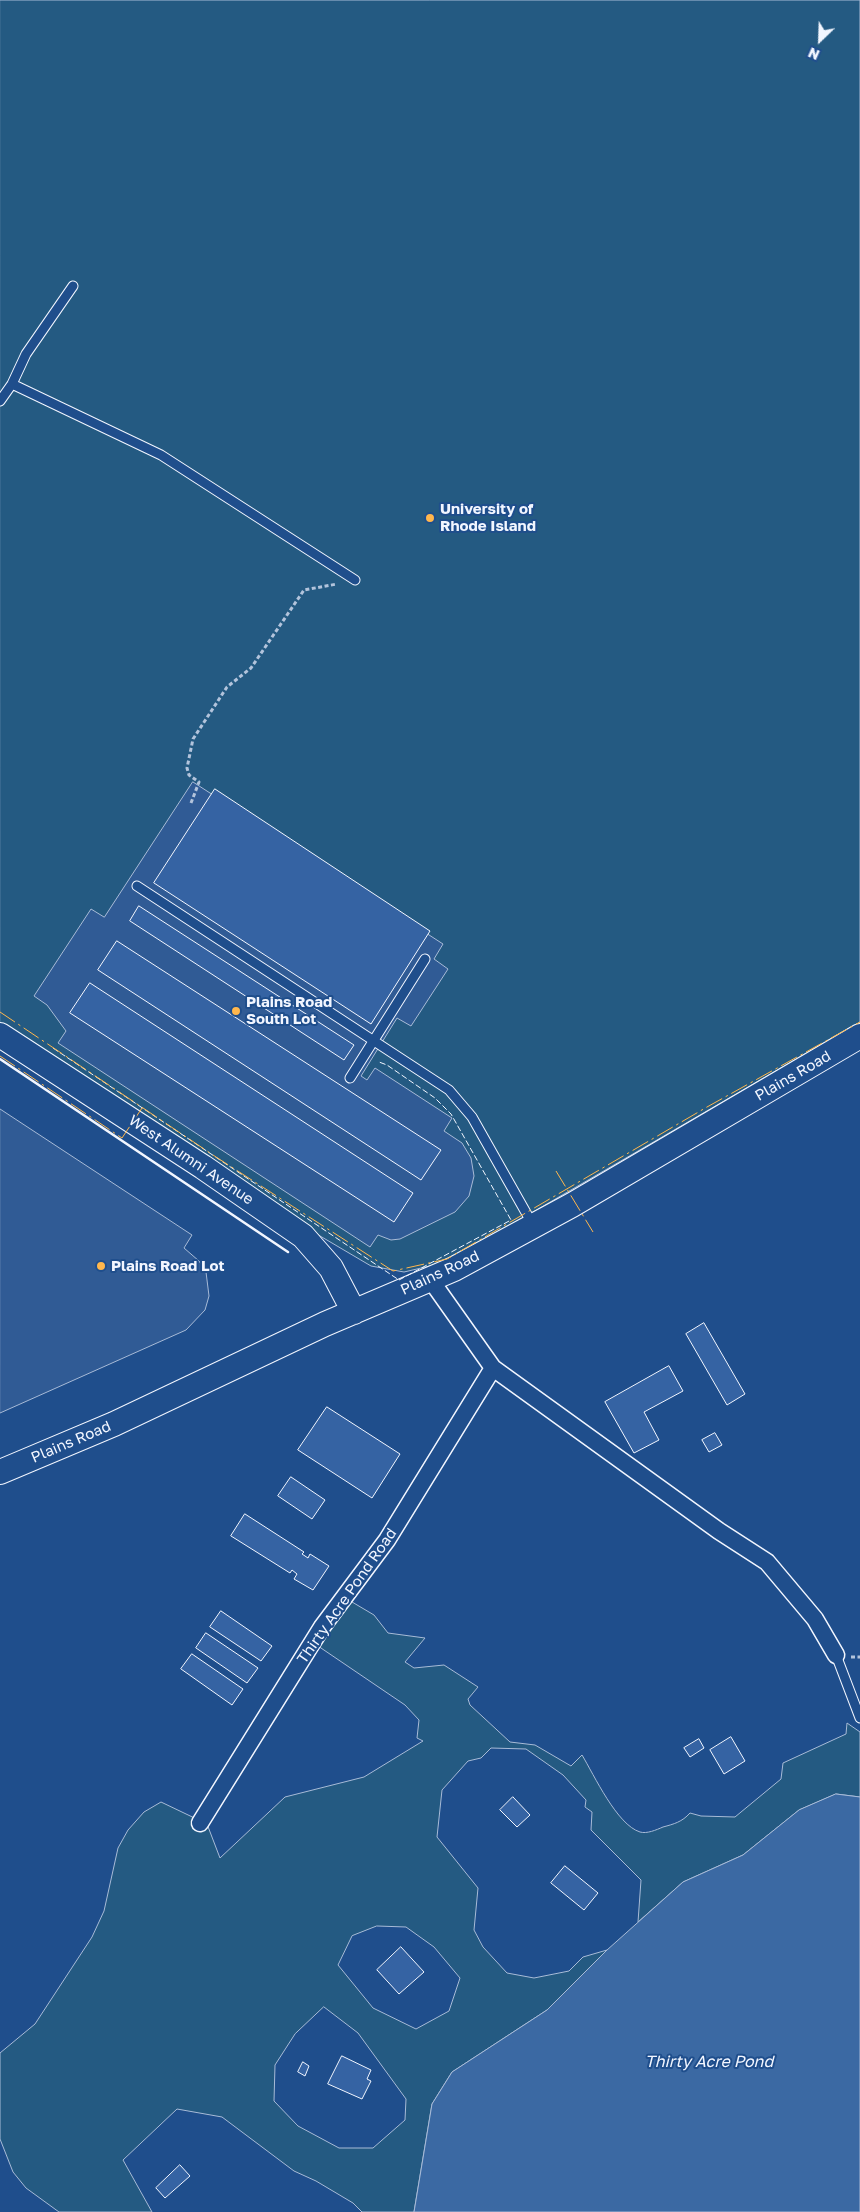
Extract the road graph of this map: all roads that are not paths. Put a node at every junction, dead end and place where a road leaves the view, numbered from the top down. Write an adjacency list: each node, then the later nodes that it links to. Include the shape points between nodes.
1 (72, 286): 2 (lane, via 26,354)
2 (12, 384): 3 (lane); 4 (lane, via 161,455)
3 (0, 401)
4 (355, 580)
5 (137, 886): 9 (lane)
6 (425, 959): 9 (lane)
7 (0, 1034): 13 (street, West Alumni Avenue, via 303,1236 331,1268)
8 (860, 1036): 11 (street, Plains Road)
9 (374, 1041): 10 (lane); 11 (lane, via 449,1090 472,1117)
10 (350, 1078)
11 (533, 1226): 12 (street, Plains Road)
12 (430, 1279): 13 (street, Plains Road); 14 (street)
13 (354, 1312): 15 (street, Plains Road, via 114,1424)
14 (493, 1368): 16 (street, via 767,1562 815,1620); 18 (street, Thirty Acre Pond Road, via 387,1540 322,1627)
15 (0, 1472)
16 (836, 1655): 17 (lane)
17 (860, 1718)
18 (200, 1822)

